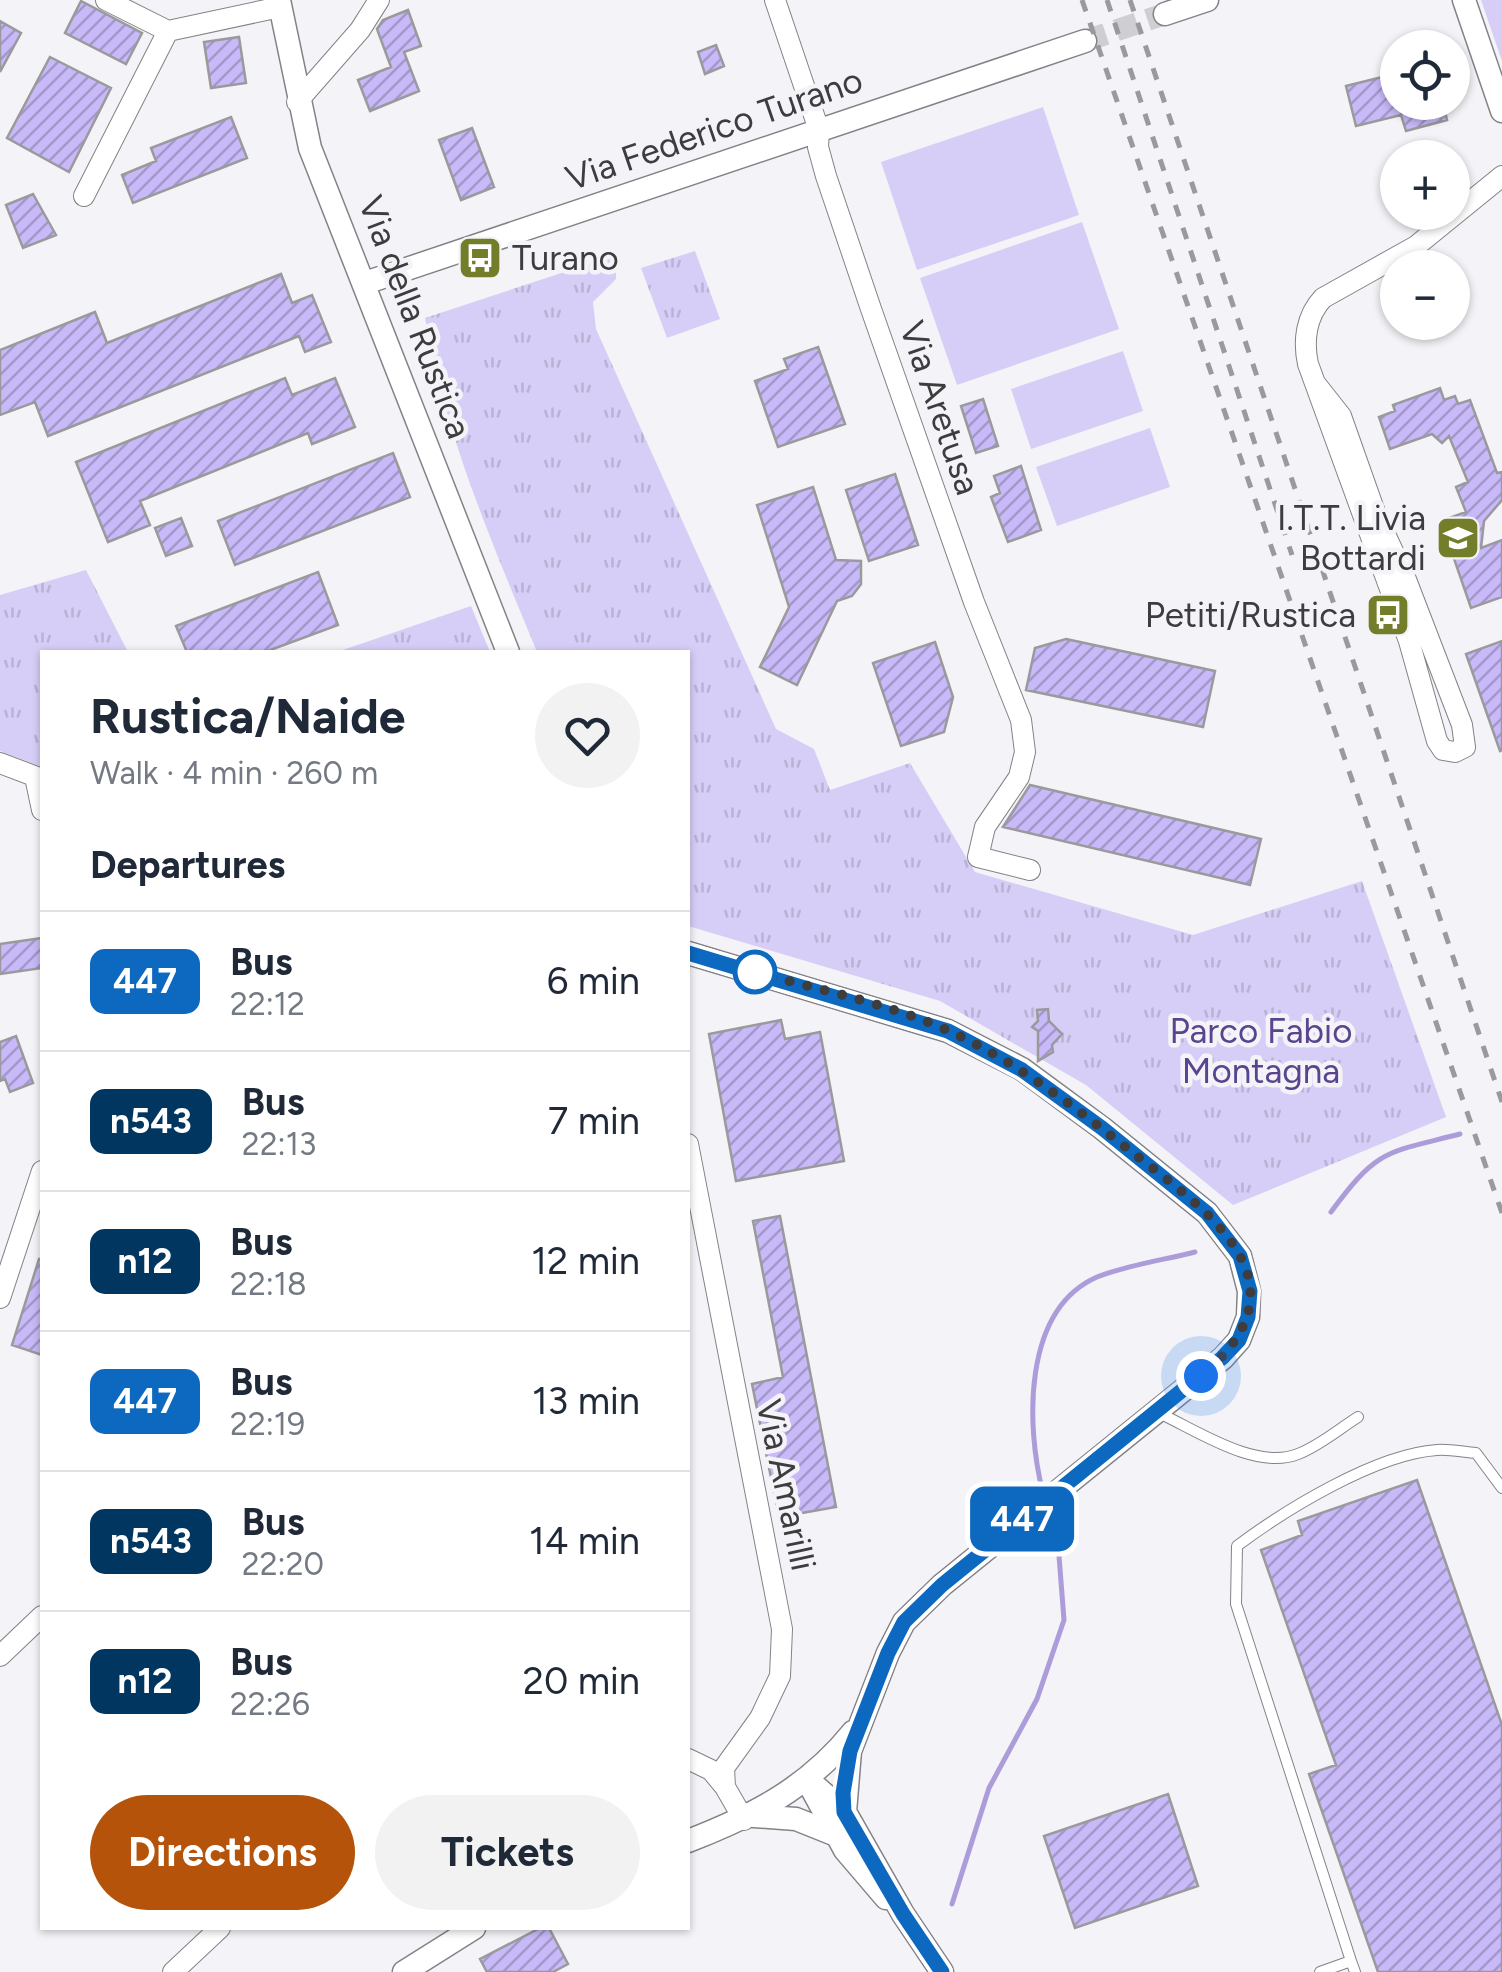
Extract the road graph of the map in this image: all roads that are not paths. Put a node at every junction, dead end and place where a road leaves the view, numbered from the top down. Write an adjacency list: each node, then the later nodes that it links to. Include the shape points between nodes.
1 (106, 0): 8 (street)
2 (379, 0): 10 (street)
3 (775, 0): 12 (street, Via Aretusa)
4 (1207, 0): 7 (street)
5 (1464, 0): 11 (street)
6 (280, 3): 8 (street); 10 (street, Via della Rustica)
7 (1165, 14)
8 (168, 30): 14 (street)
9 (1085, 41): 12 (street, Via Federico Turano)
10 (297, 102): 15 (street, Via della Rustica)
11 (1502, 111)
12 (819, 130): 15 (street, Via Federico Turano); 20 (street, Via Aretusa, via 818,148 860,276 1021,720 1025,752 1019,777 985,827 978,856)
13 (1502, 176): 16 (street, via 1416,246 1318,302 1305,347)
14 (84, 196)
15 (365, 283): 17 (street, Via della Rustica)
16 (1315, 382): 16 (street, via 1409,641 1437,741 1455,752 1465,747 1462,726 1406,577 1341,416)
17 (507, 650)
18 (0, 762): 19 (street)
19 (39, 778)
20 (1030, 870)
21 (690, 954): 26 (street, via 948,1031 1022,1070 1222,1226 1248,1282 1248,1317 1239,1340)
22 (690, 1167): 24 (street, Via Amarilli)
23 (40, 1177): 25 (street)
24 (694, 1213): 32 (street, Via Amarilli, via 782,1642 780,1676 760,1718)
25 (0, 1298)
26 (1158, 1412): 27 (lane, via 1276,1460 1299,1454); 31 (street, via 911,1614)
27 (1358, 1417)
28 (1502, 1488): 44 (lane, via 1476,1453 1436,1450 1362,1472 1284,1511 1237,1546 1236,1604)
29 (40, 1618): 30 (street)
30 (0, 1656)
31 (859, 1724): 35 (street); 37 (street, via 845,1773)
32 (731, 1755): 33 (street); 36 (street, Via Amarilli)
33 (690, 1759)
34 (690, 1760): 36 (street, via 711,1770)
35 (806, 1779): 37 (street); 38 (street); 39 (street)
36 (725, 1788): 38 (street)
37 (844, 1812): 41 (street)
38 (749, 1818): 39 (street, via 796,1819); 40 (street)
39 (836, 1835): 41 (street)
40 (690, 1840)
41 (903, 1914): 47 (street)
42 (218, 1930): 45 (street)
43 (463, 1930): 46 (street)
44 (1353, 1967): 48 (lane)
45 (173, 1972)
46 (404, 1972)
47 (942, 1972)
48 (1320, 1972)

